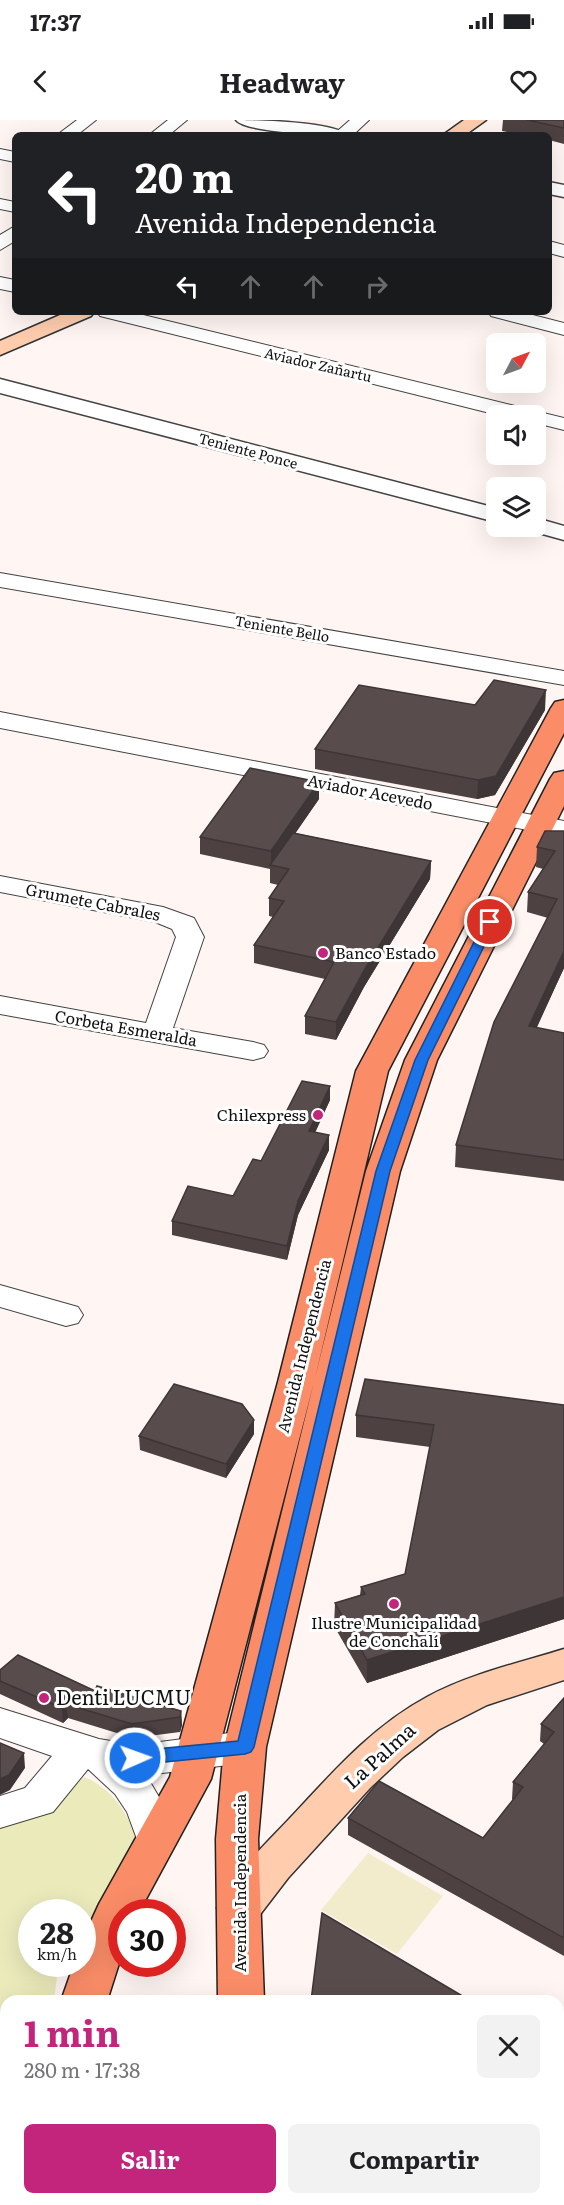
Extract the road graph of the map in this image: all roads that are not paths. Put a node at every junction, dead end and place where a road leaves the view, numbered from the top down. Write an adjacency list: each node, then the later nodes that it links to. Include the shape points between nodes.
1 (88, 120): 7 (street)
2 (179, 120): 8 (street)
3 (245, 120): 6 (street)
4 (361, 120): 10 (street)
5 (477, 120): 11 (main road)
6 (268, 122): 9 (street)
7 (70, 132)
8 (162, 132)
9 (321, 132)
10 (346, 132)
11 (457, 132)
12 (12, 234): 13 (street)
13 (0, 244)
14 (77, 315): 18 (main road)
15 (119, 315): 20 (street, Aviador Zañartu)
16 (510, 315): 17 (street)
17 (564, 329)
18 (0, 349)
19 (0, 386): 23 (street, Teniente Ponce)
20 (486, 405)
21 (546, 420): 22 (street)
22 (564, 424)
23 (486, 512)
24 (546, 528): 25 (street)
25 (564, 533)
26 (0, 580): 27 (street, Teniente Bello)
27 (564, 678)
28 (564, 708): 31 (main road, Avenida Independencia)
29 (0, 720): 31 (street, Aviador Acevedo)
30 (564, 779): 32 (main road, Avenida Independencia)
31 (506, 817): 32 (street, Aviador Acevedo); 43 (main road, Avenida Independencia, via 372,1071 296,1382)
32 (551, 826): 41 (main road, Avenida Independencia, via 421,1060 383,1171)
33 (0, 884): 35 (street, Grumete Cabrales, via 163,915 184,924 190,937)
34 (0, 1005): 35 (street, Corbeta Esmeralda)
35 (156, 1035): 36 (street, Corbeta Esmeralda)
36 (253, 1051)
37 (0, 1296): 38 (street)
38 (66, 1315)
39 (564, 1664): 46 (main road, La Palma, via 470,1695 443,1707 397,1737 323,1810 256,1883)
40 (0, 1723): 42 (street)
41 (245, 1747): 43 (street); 46 (main road, Avenida Independencia, via 237,1839)
42 (91, 1752): 43 (street, via 152,1758); 44 (street, via 39,1800); 45 (street, via 136,1788 153,1822)
43 (197, 1752): 45 (main road, Avenida Independencia, via 189,1779)
44 (0, 1812)
45 (156, 1841): 47 (main road, Avenida Independencia, via 121,1904)
46 (239, 1908): 48 (main road, Avenida Independencia)
47 (86, 1995)
48 (241, 1995)

